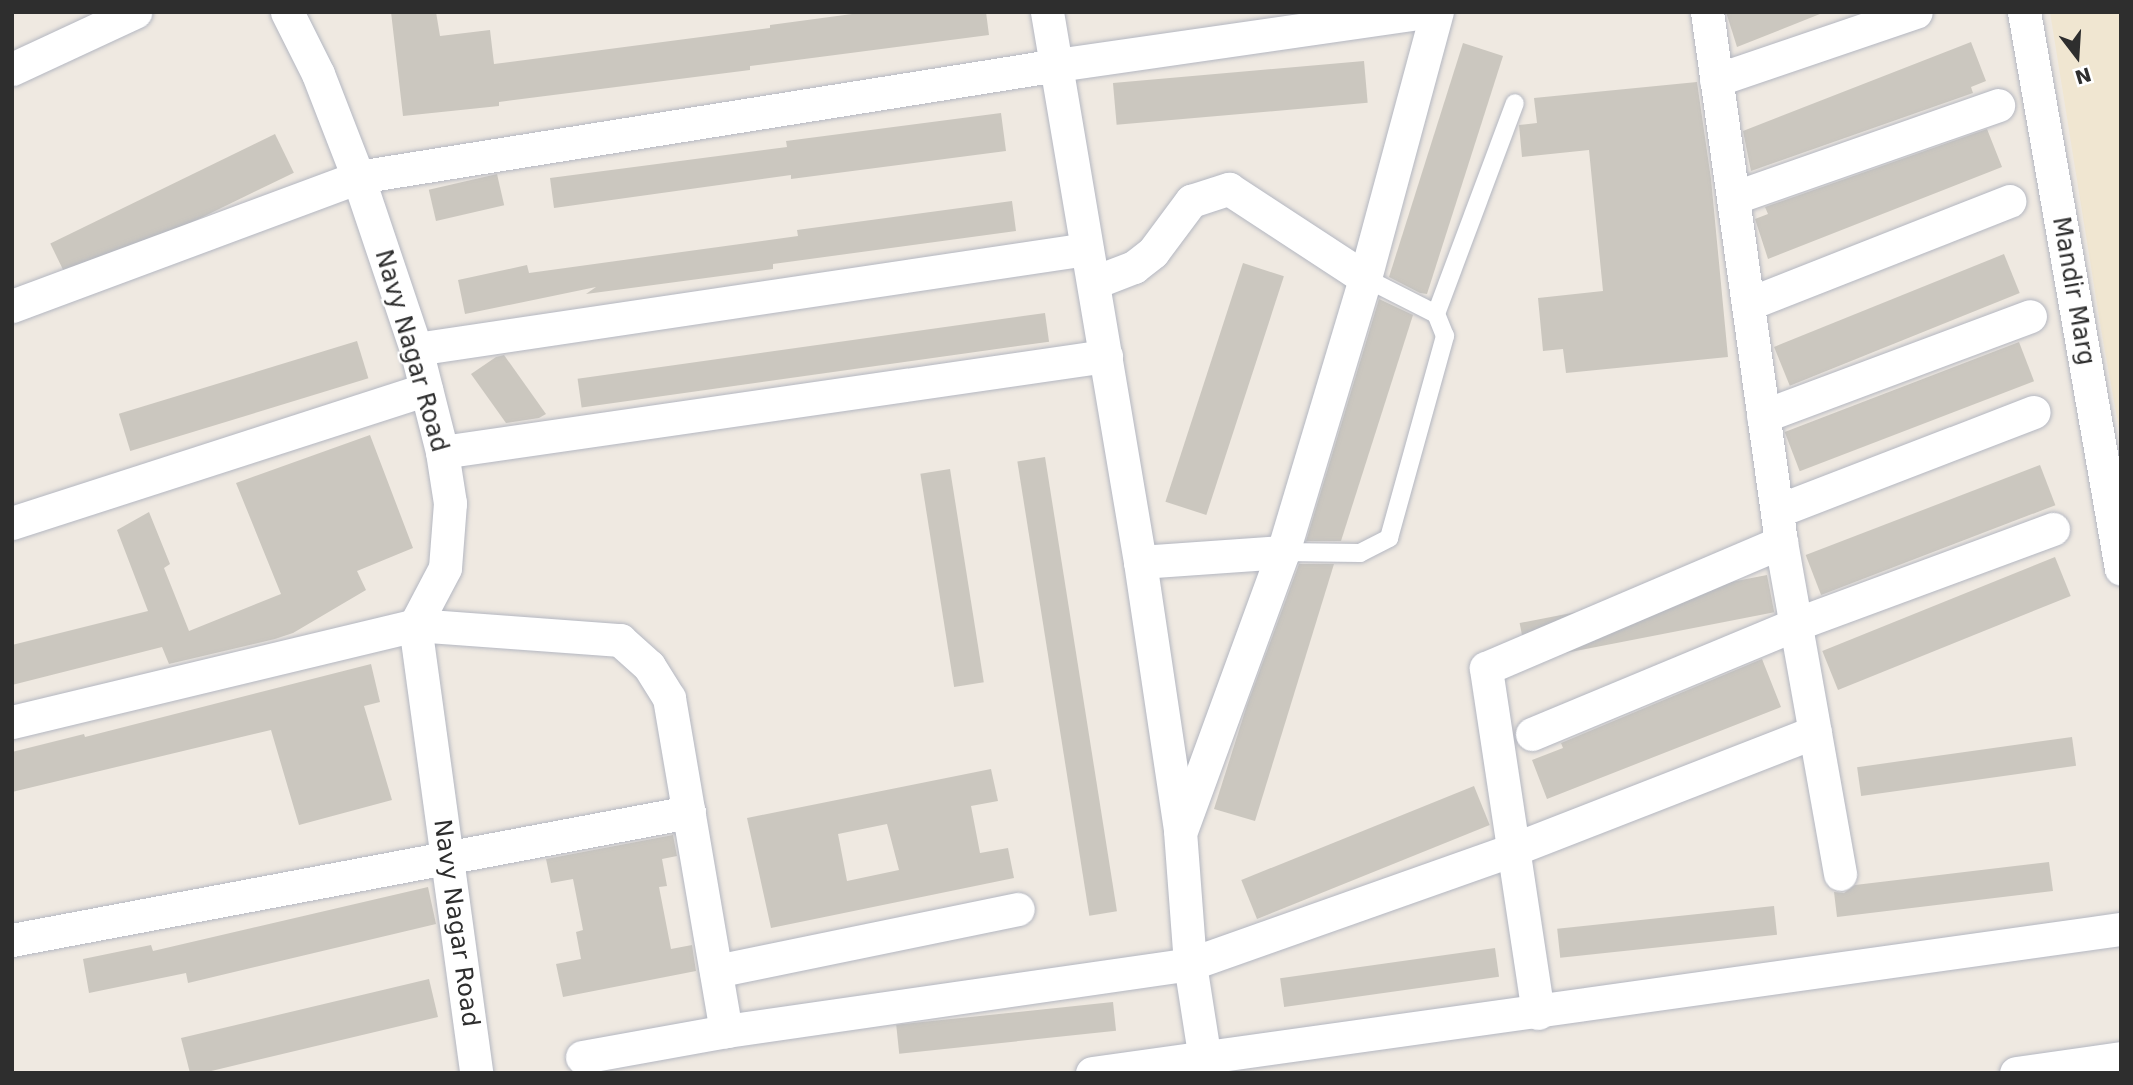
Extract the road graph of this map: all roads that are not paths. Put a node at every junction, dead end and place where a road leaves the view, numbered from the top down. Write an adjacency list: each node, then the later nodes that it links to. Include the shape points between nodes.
1 (135, 12): 10 (street)
2 (287, 12): 14 (street, Navy Nagar Road, via 318,74)
3 (1047, 12): 9 (street)
4 (1425, 12): 9 (street)
5 (1437, 12): 18 (street)
6 (1707, 12): 11 (street)
7 (1916, 12): 11 (street)
8 (2024, 12): 35 (street, Mandir Marg)
9 (1057, 65): 14 (street); 17 (street)
10 (12, 69)
11 (1716, 80): 15 (street)
12 (1515, 103): 22 (lane)
13 (1998, 104): 15 (street)
14 (358, 177): 21 (street); 24 (street, Navy Nagar Road)
15 (1733, 198): 20 (street)
16 (2009, 201): 20 (street)
17 (1087, 249): 19 (street); 24 (street)
18 (1365, 278): 19 (street, via 1229,189 1191,201 1153,252 1134,267); 22 (lane); 33 (street)
19 (1095, 282): 25 (street)
20 (1748, 304): 28 (street)
21 (12, 306)
22 (1436, 314): 33 (lane, via 1445,336 1389,538 1360,553)
23 (2029, 316): 28 (street)
24 (415, 349): 26 (street, Navy Nagar Road)
25 (1106, 356): 29 (street); 34 (street)
26 (426, 389): 29 (street, Navy Nagar Road); 30 (street)
27 (2034, 412): 31 (street)
28 (1763, 416): 31 (street)
29 (442, 452): 37 (street, Navy Nagar Road, via 450,503 445,568)
30 (12, 523)
31 (1779, 526): 36 (street); 43 (street, via 1486,668)
32 (2053, 529): 36 (street)
33 (1283, 552): 34 (street); 42 (street)
34 (1140, 562): 42 (street)
35 (2121, 569)
36 (1796, 624): 39 (street); 40 (street)
37 (415, 625): 38 (street); 41 (street, via 620,640 649,666 669,698); 44 (street, Navy Nagar Road)
38 (12, 722)
39 (1815, 732): 43 (street); 45 (street)
40 (1532, 734)
41 (689, 812): 44 (street); 50 (street)
42 (1180, 831): 49 (street)
43 (1512, 849): 49 (street); 51 (street)
44 (447, 856): 48 (street); 56 (street, Navy Nagar Road)
45 (1840, 874)
46 (1018, 909): 50 (street)
47 (2121, 929): 51 (street)
48 (12, 940)
49 (1191, 964): 52 (street); 55 (street)
50 (716, 971): 52 (street)
51 (1538, 1013): 55 (street)
52 (726, 1031): 53 (street)
53 (582, 1057)
54 (2121, 1058): 58 (street)
55 (1205, 1065): 57 (street)
56 (476, 1073)
57 (1092, 1073)
58 (2016, 1073)

